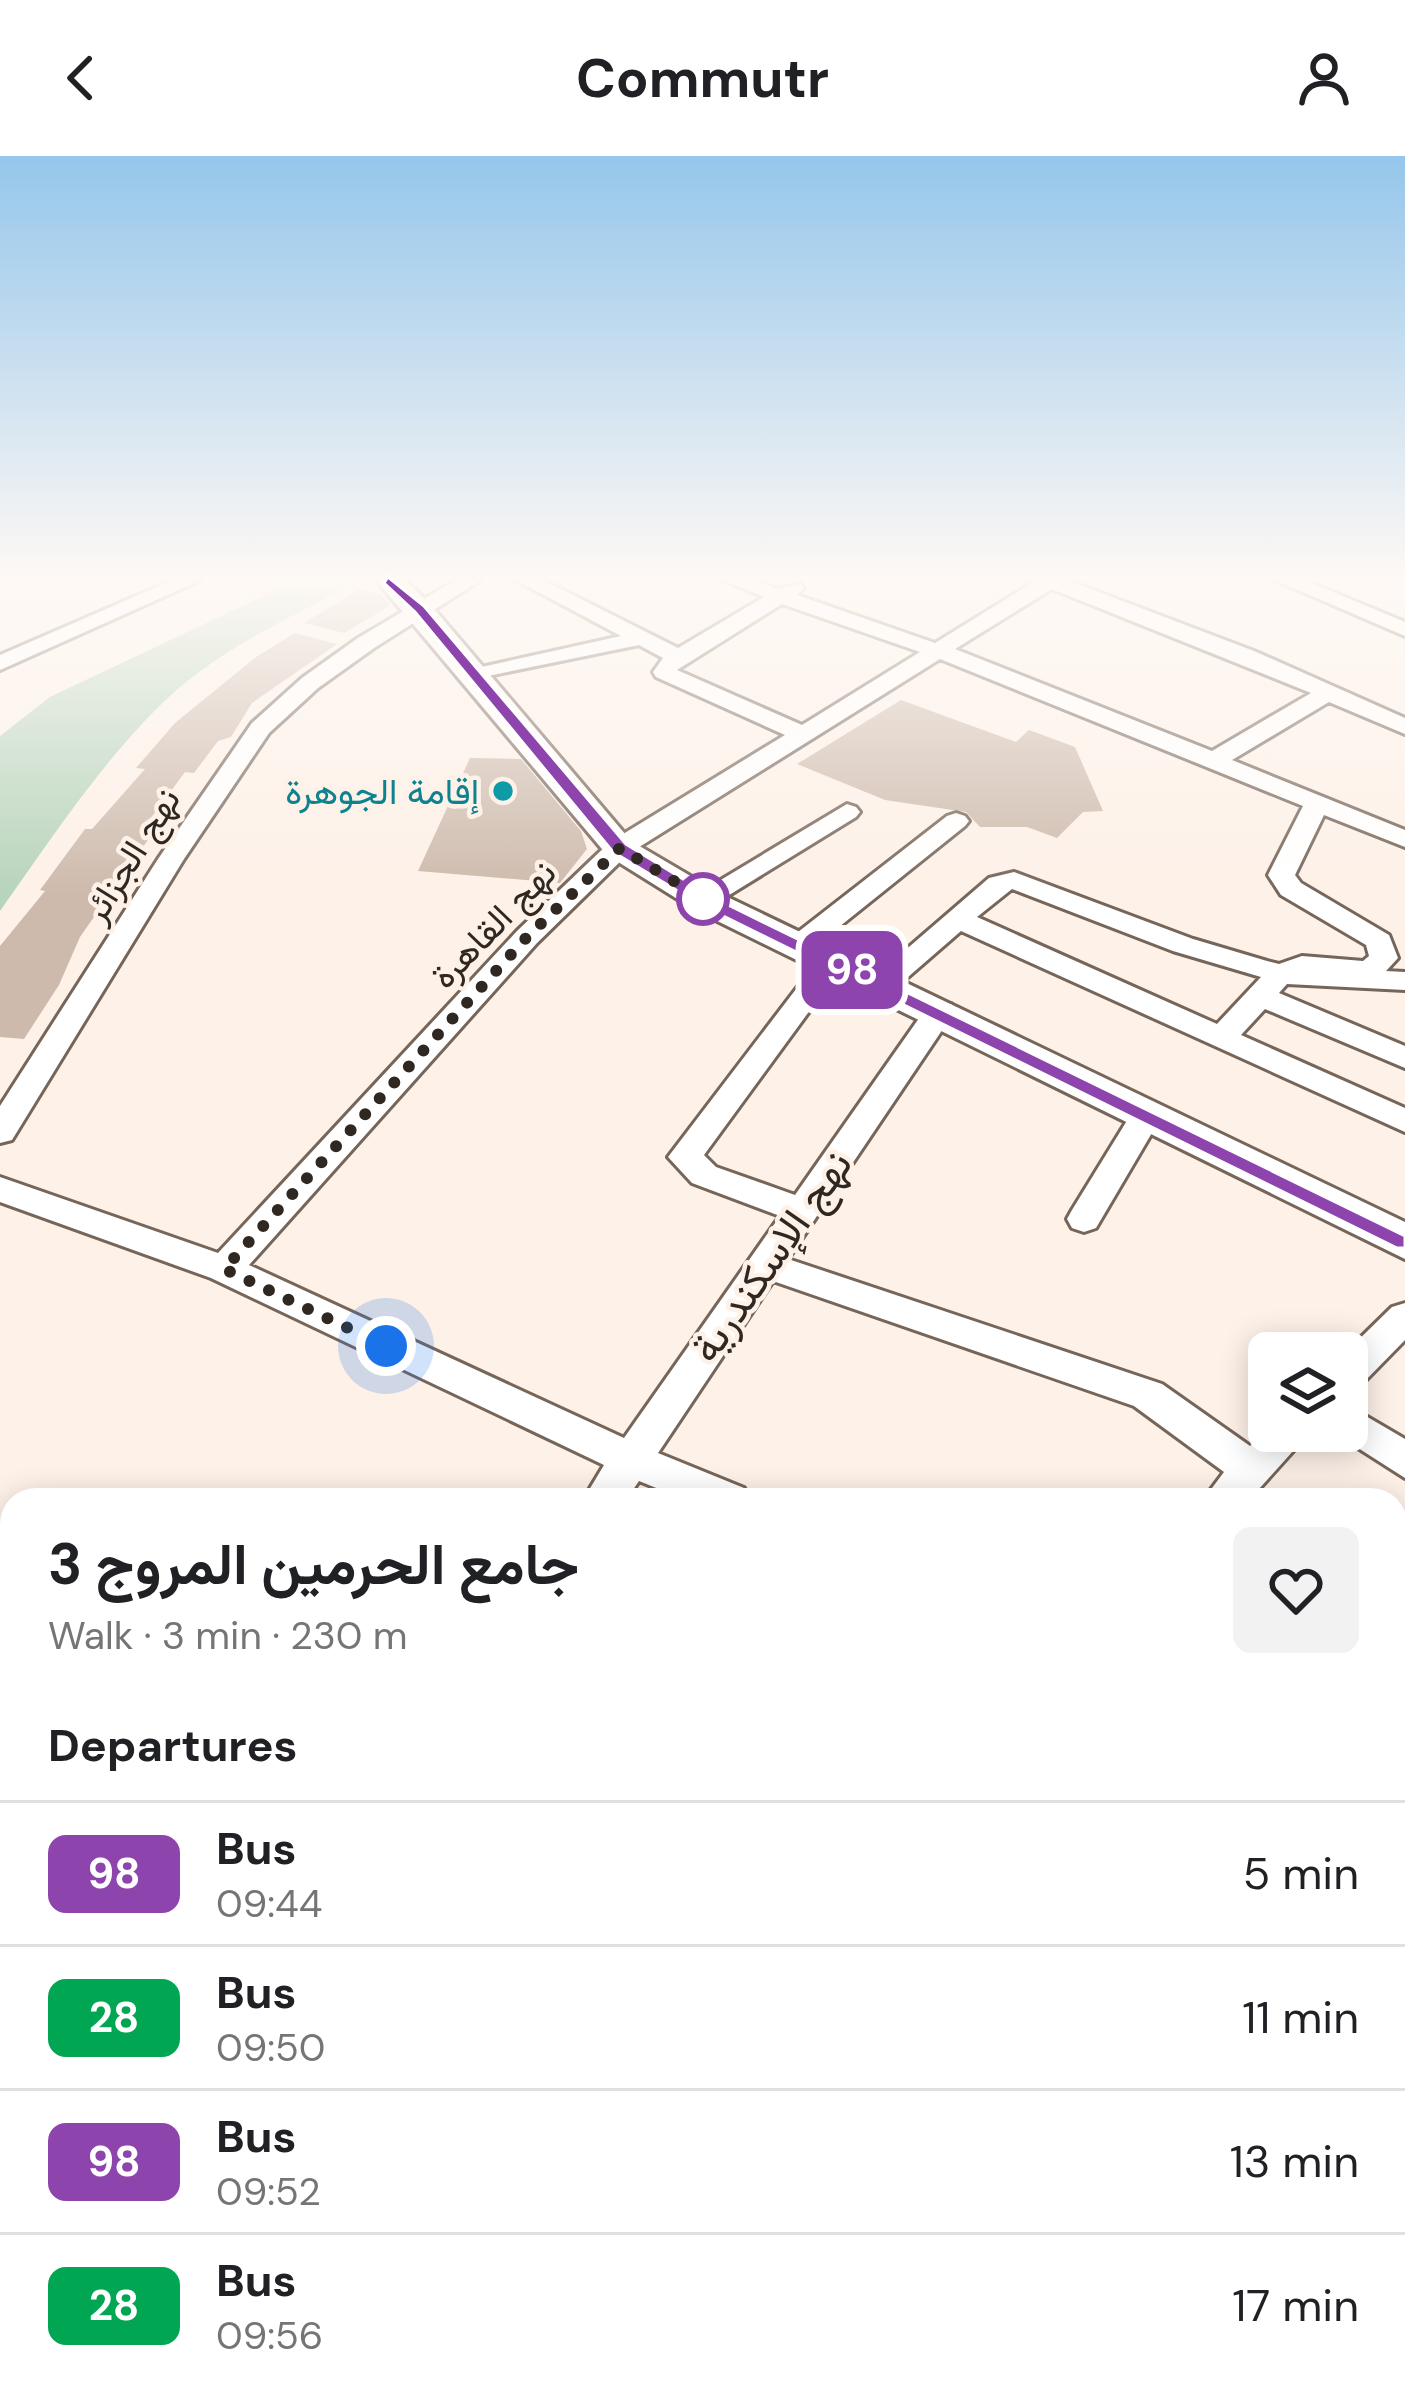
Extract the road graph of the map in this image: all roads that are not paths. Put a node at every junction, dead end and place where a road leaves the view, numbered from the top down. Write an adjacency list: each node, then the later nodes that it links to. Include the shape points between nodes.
1 (308, 685): 27 (street, نهج الجزائر, via 245,746)
2 (484, 685): 15 (street)
3 (691, 685): 9 (street)
4 (882, 685): 9 (street, نهج القاهرة)
5 (1023, 685): 10 (street)
6 (1311, 685): 7 (street)
7 (1329, 692): 8 (street); 10 (street)
8 (1405, 727)
9 (803, 734): 15 (street, نهج القاهرة)
10 (1211, 762): 11 (street)
11 (1316, 806): 14 (street); 21 (street, via 1281,875 1291,889 1379,940 1384,958 1370,970 1302,965)
12 (848, 812): 16 (street)
13 (956, 821): 18 (street)
14 (1405, 839)
15 (620, 848): 16 (street); 33 (street, نهج القاهرة, via 527,937)
16 (703, 899): 18 (street)
17 (958, 919): 20 (street); 21 (street, via 1014,880); 23 (street)
18 (816, 953): 20 (street); 29 (street, via 685,1157 704,1175)
19 (1405, 981): 21 (street, via 1300,978)
20 (883, 984): 22 (street)
21 (1271, 985): 23 (street); 24 (street)
22 (940, 1012): 25 (street); 29 (street, نهج الإسكندرية)
23 (1221, 1038): 26 (street)
24 (1405, 1058)
25 (1147, 1114): 30 (street); 31 (street)
26 (1405, 1121)
27 (0, 1132)
28 (0, 1190): 33 (street)
29 (802, 1211): 32 (street, نهج الإسكندرية)
30 (1084, 1219)
31 (1405, 1242)
32 (767, 1265): 38 (street, نهج الإسكندرية); 40 (street, via 1148,1395)
33 (224, 1269): 38 (street)
34 (1405, 1317): 35 (street)
35 (1368, 1354)
36 (1368, 1436): 39 (street)
37 (1270, 1452): 40 (street)
38 (630, 1460): 41 (street, نهج الإسكندرية); 42 (street)
39 (1405, 1462)
40 (1252, 1470): 43 (street)
41 (611, 1488)
42 (700, 1488)
43 (1234, 1488)

